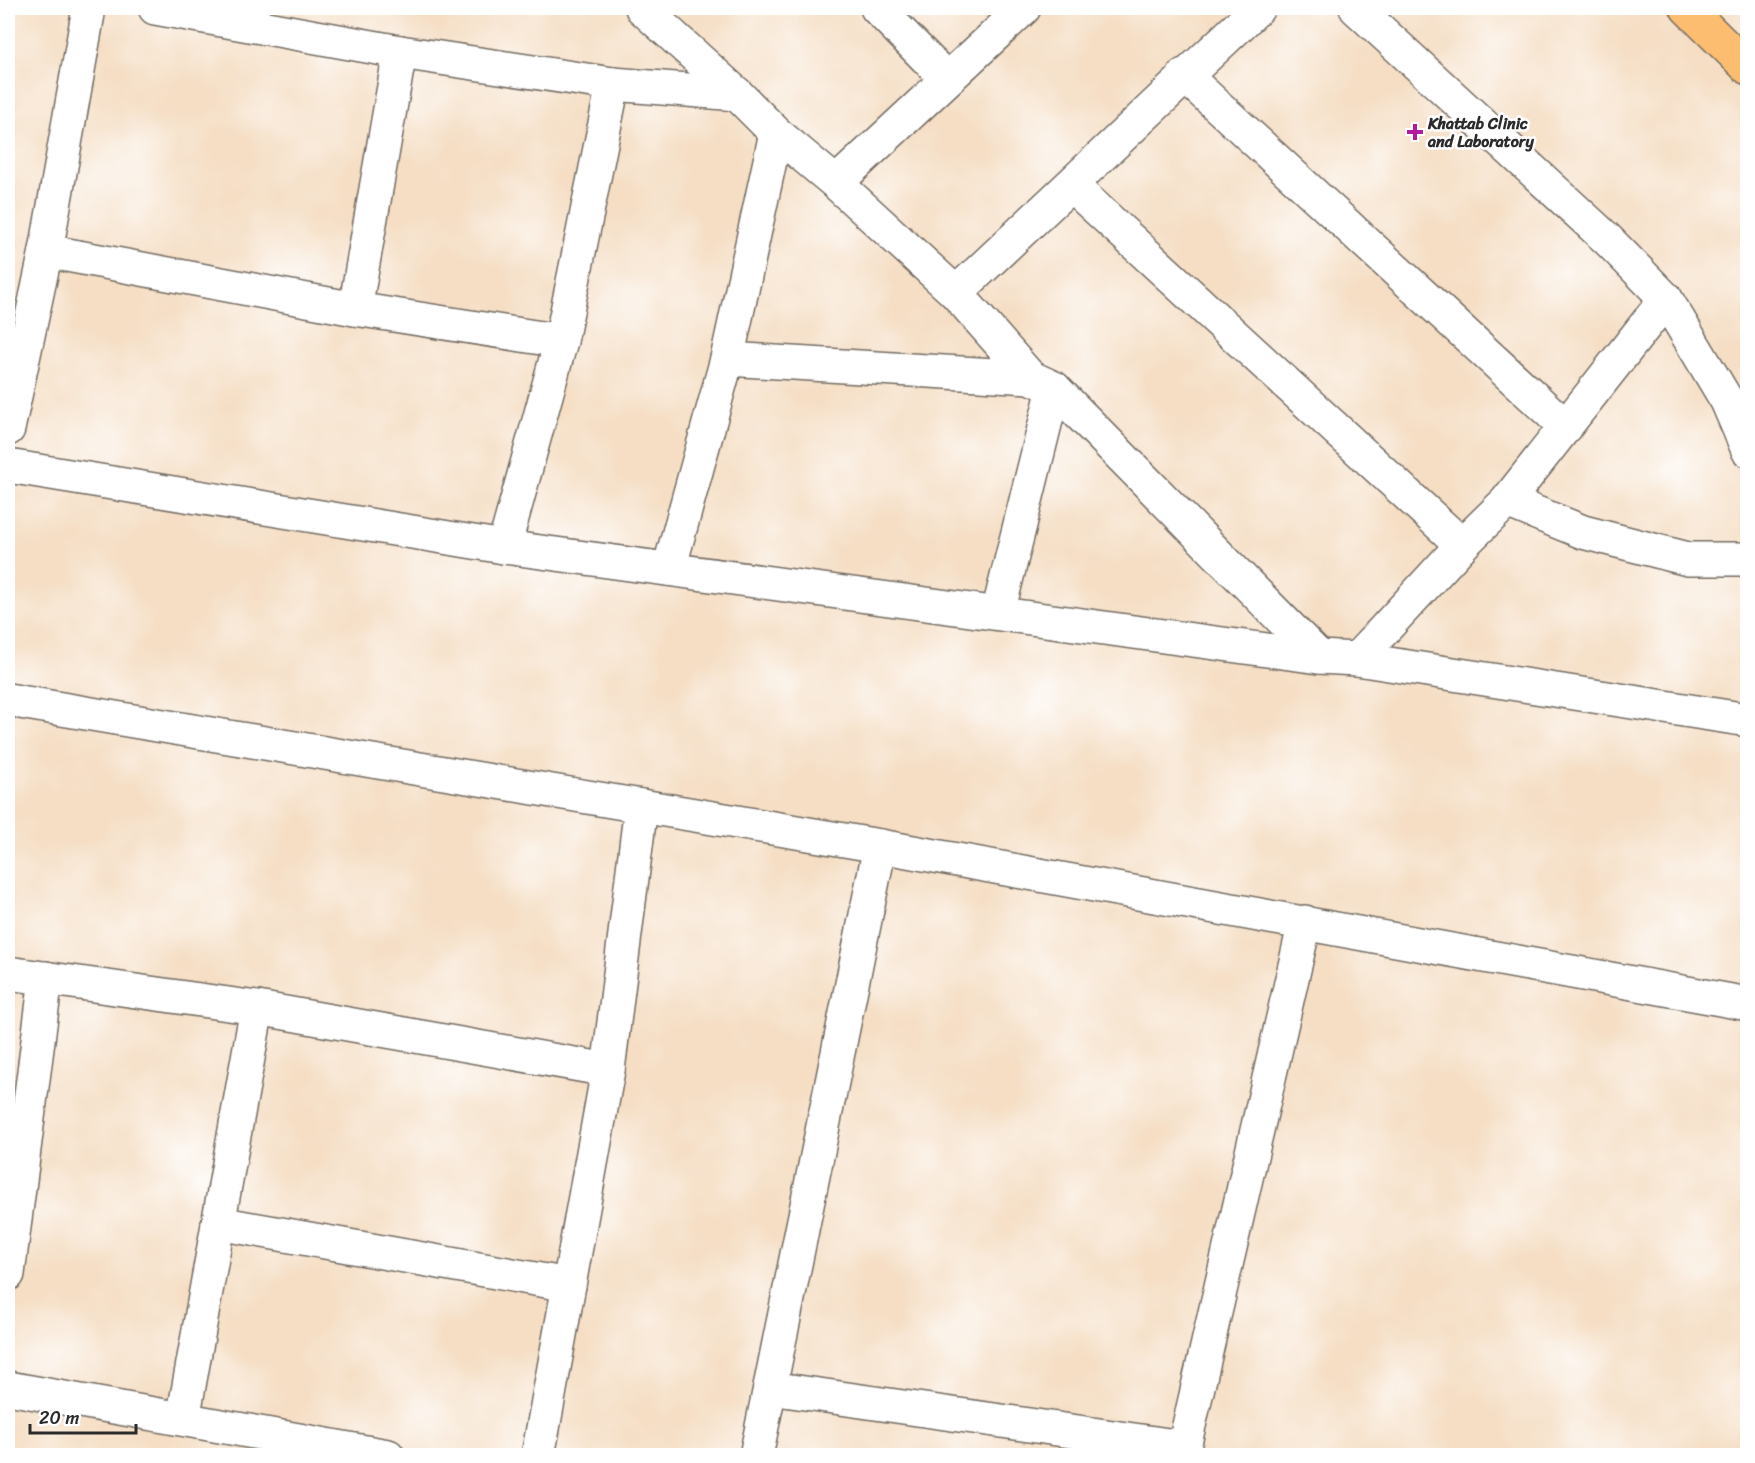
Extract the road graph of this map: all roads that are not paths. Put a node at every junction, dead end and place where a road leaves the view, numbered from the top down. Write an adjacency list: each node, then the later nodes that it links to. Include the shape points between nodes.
1 (89, 8): 19 (street)
2 (155, 8): 9 (street)
3 (642, 8): 15 (street)
4 (877, 8): 13 (street)
5 (1024, 8): 13 (street)
6 (1257, 8): 12 (street)
7 (1356, 8): 21 (street, via 1607,239)
8 (1687, 8): 11 (highway)
9 (224, 13): 10 (street)
10 (400, 52): 14 (street); 22 (street)
11 (1748, 68)
12 (1184, 75): 18 (street); 26 (street)
13 (947, 79): 17 (street)
14 (613, 84): 15 (street); 23 (street)
15 (737, 94): 16 (street)
16 (776, 133): 17 (street); 24 (street)
17 (836, 183): 20 (street)
18 (1071, 185): 20 (street); 31 (street)
19 (46, 251): 22 (street); 27 (street)
20 (956, 294): 25 (street)
21 (1666, 299): 26 (street); 28 (street, via 1727,401)
22 (355, 309): 23 (street)
23 (561, 341): 32 (street)
24 (727, 359): 25 (street); 34 (street)
25 (1042, 383): 35 (street); 36 (street)
26 (1566, 427): 30 (street)
27 (8, 429)
28 (1748, 450)
29 (8, 466): 32 (street)
30 (1507, 501): 31 (street); 33 (street, via 1583,532 1688,559)
31 (1462, 545): 37 (street)
32 (504, 546): 34 (street)
33 (1748, 559)
34 (669, 569): 35 (street)
35 (998, 613): 36 (street)
36 (1319, 657): 37 (street)
37 (1357, 659): 39 (street)
38 (8, 700): 40 (street)
39 (1748, 720)
40 (641, 806): 41 (street); 47 (street)
41 (880, 846): 42 (street); 52 (street)
42 (1305, 922): 45 (street); 54 (street)
43 (8, 973): 44 (street)
44 (46, 978): 46 (street); 49 (street)
45 (1748, 1004)
46 (257, 1008): 47 (street); 48 (street)
47 (608, 1070): 50 (street)
48 (218, 1223): 50 (street); 53 (street)
49 (8, 1274)
50 (569, 1285): 56 (street)
51 (8, 1388): 53 (street)
52 (770, 1388): 54 (street); 57 (street)
53 (183, 1419): 55 (street)
54 (1183, 1451)
55 (388, 1455)
56 (538, 1455)
57 (756, 1455)

